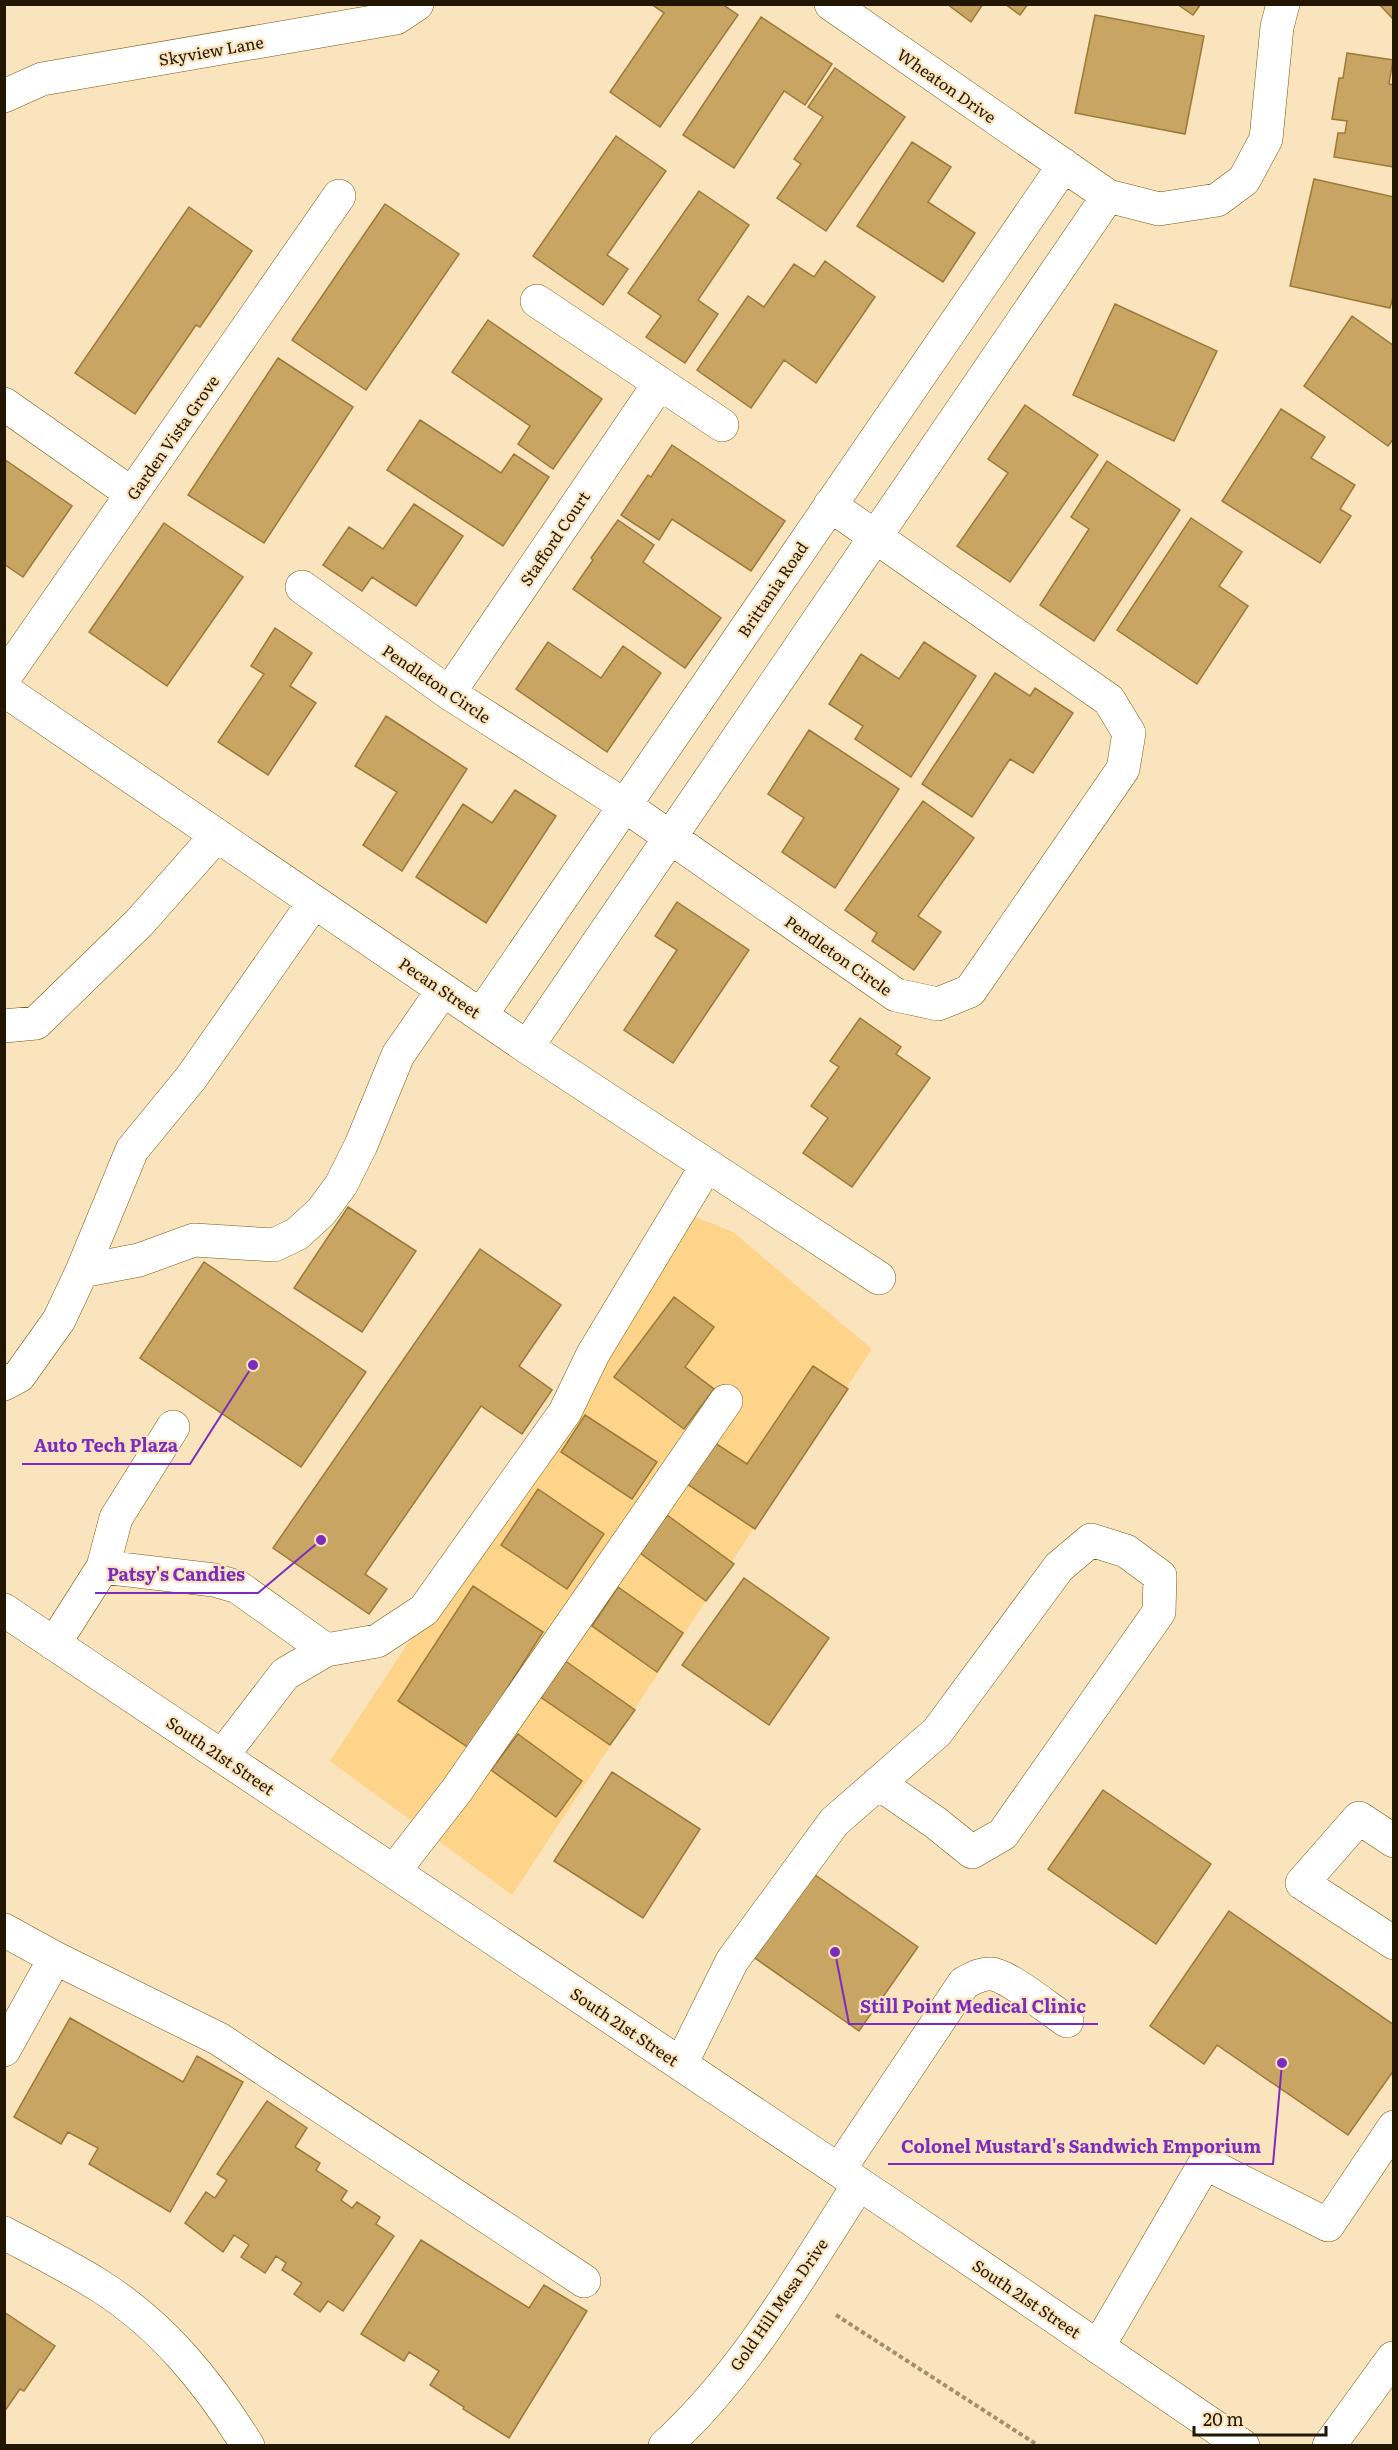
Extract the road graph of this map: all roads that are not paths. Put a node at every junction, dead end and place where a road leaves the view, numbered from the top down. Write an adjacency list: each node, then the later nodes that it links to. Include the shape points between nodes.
1 (417, 4): 4 (street, Skyview Lane, via 396,18 42,79)
2 (831, 4): 5 (street, Wheaton Drive)
3 (1283, 4): 7 (street, via 1277,27 1266,139 1245,180 1217,200 1159,209)
4 (4, 96)
5 (1064, 165): 7 (street, Wheaton Drive); 13 (street, Brittania Road)
6 (339, 196): 12 (street, Garden Vista Grove)
7 (1108, 196): 14 (street)
8 (537, 301): 9 (street)
9 (659, 384): 11 (street); 18 (street, Stafford Court)
10 (4, 404): 12 (street)
11 (722, 425)
12 (132, 494): 16 (street, Garden Vista Grove)
13 (830, 505): 14 (street, Pendleton Circle); 19 (street, Brittania Road)
14 (877, 537): 21 (street); 21 (street, Pendleton Circle, via 1109,700 1129,733 1123,769 970,991 938,1004 896,995)
15 (302, 587): 18 (street, Pendleton Circle)
16 (4, 678)
17 (4, 690): 20 (street, Pecan Street)
18 (449, 693): 19 (street, Pendleton Circle)
19 (624, 805): 21 (street, Pendleton Circle); 24 (street, Brittania Road)
20 (217, 835): 22 (street, Pecan Street); 25 (street, via 139,923 36,1023)
21 (671, 837): 26 (street)
22 (314, 902): 23 (street, Pecan Street); 28 (street, via 191,1078 132,1150)
23 (443, 990): 24 (street, Pecan Street); 28 (street, via 398,1055 341,1185 321,1212 297,1234 274,1245 194,1240 139,1260)
24 (480, 1015): 26 (street, Pecan Street)
25 (4, 1026)
26 (528, 1047): 27 (street, Pecan Street)
27 (707, 1165): 29 (street, Pecan Street); 36 (street, via 593,1354 565,1412 424,1610 377,1641)
28 (82, 1271): 30 (street, via 59,1320 19,1376)
29 (879, 1278)
30 (4, 1384)
31 (726, 1401): 40 (street, via 457,1790)
32 (173, 1427): 33 (street, via 116,1518)
33 (103, 1567): 35 (street); 36 (street, via 238,1587)
34 (4, 1610): 35 (street, South 21st Street)
35 (54, 1644): 37 (street, South 21st Street)
36 (326, 1650): 37 (street, via 285,1674)
37 (222, 1756): 40 (street, South 21st Street)
38 (878, 1783): 38 (street, via 937,1731 1059,1567 1091,1540 1126,1551 1160,1576 1159,1612 1003,1834 972,1852); 46 (street, via 834,1822 732,1961)
39 (1394, 1841): 42 (street, via 1359,1818 1302,1883)
40 (394, 1871): 46 (street, South 21st Street)
41 (4, 1930): 43 (street)
42 (1394, 1943)
43 (55, 1958): 45 (street); 50 (street, via 219,2039)
44 (1067, 2021): 48 (street, Gold Hill Mesa Drive, via 1003,1977 990,1974 964,1983)
45 (4, 2050)
46 (681, 2064): 48 (street, South 21st Street)
47 (1394, 2127): 51 (street, via 1328,2225 1204,2163)
48 (849, 2177): 51 (street, South 21st Street); 54 (street, Gold Hill Mesa Drive, via 776,2314 695,2417)
49 (4, 2233): 53 (street, via 101,2286 148,2322 222,2403)
50 (584, 2281)
51 (1098, 2347): 55 (street, South 21st Street)
52 (1393, 2358): 56 (street)
53 (248, 2445)
54 (665, 2445)
55 (1243, 2445)
56 (1329, 2445)

